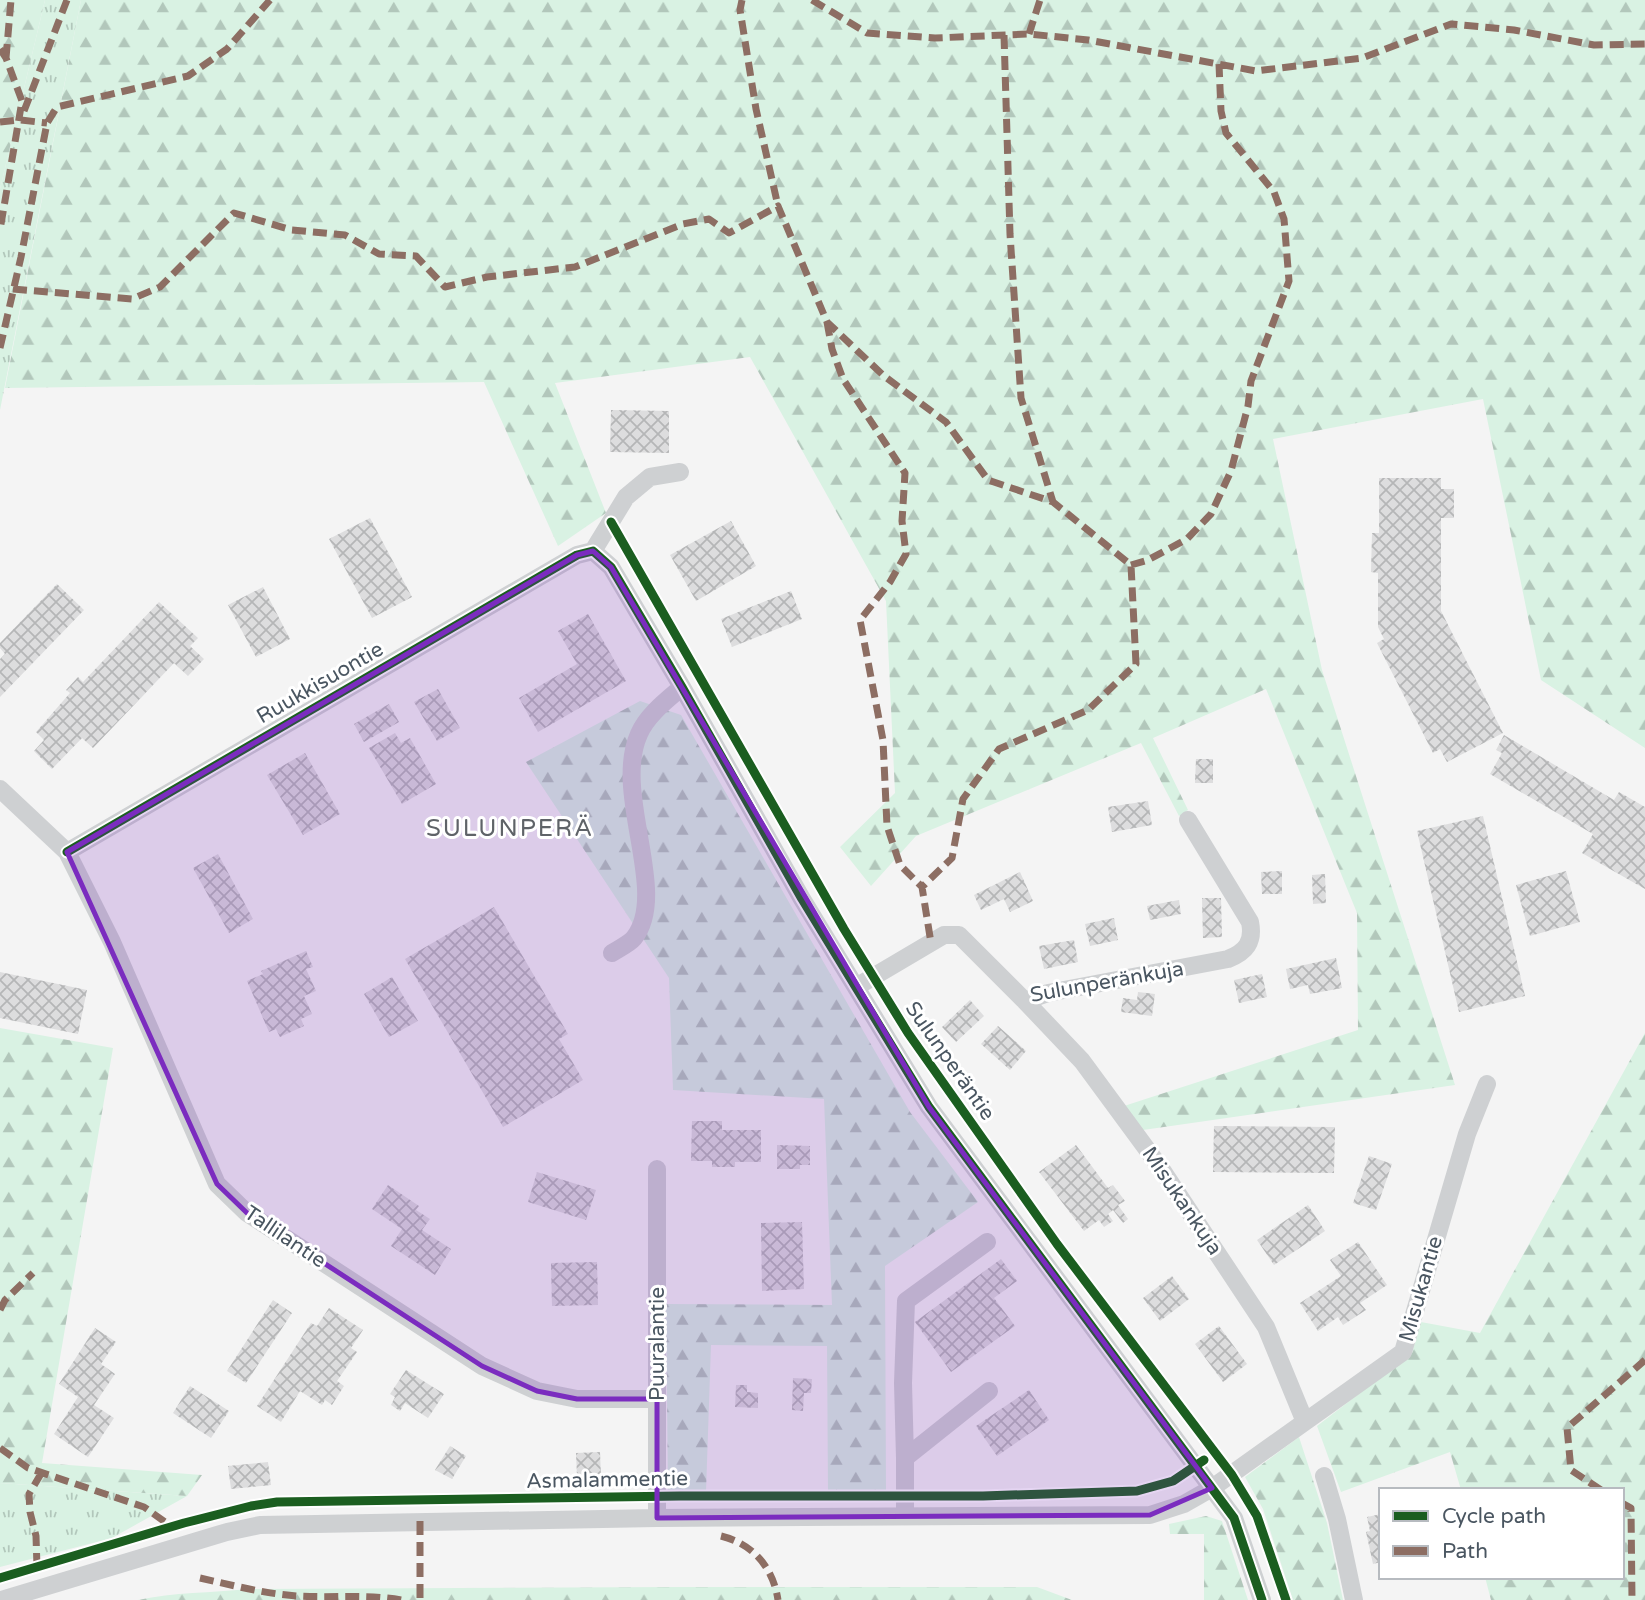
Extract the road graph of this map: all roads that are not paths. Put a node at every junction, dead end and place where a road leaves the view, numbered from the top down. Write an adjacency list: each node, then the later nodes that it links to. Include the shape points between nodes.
1 (680, 472): 2 (street, via 650,477 626,497)
2 (593, 551): 3 (street, Sulunperäntie, via 611,567); 6 (street, Ruukkisuontie, via 577,555)
3 (682, 687): 7 (street, via 639,732 630,760 646,886 643,919 633,939); 8 (street, Sulunperäntie)
4 (0, 789): 6 (street, Tallilantie)
5 (1188, 820): 9 (street, Sulunperänkuja, via 1250,922 1250,942 1242,954)
6 (67, 852): 14 (street, Tallilantie, via 112,942 217,1184 247,1213 482,1366 537,1391 577,1399)
7 (612, 953)
8 (856, 987): 9 (street, Sulunperänkuja, via 944,935 959,935); 18 (street, Sulunperäntie, via 929,1107)
9 (1025, 1001): 15 (street, Misukankuja, via 1082,1061 1160,1167 1266,1327)
10 (1486, 1084): 15 (street, Misukantie, via 1403,1352)
11 (657, 1169): 14 (street, Puuralantie)
12 (987, 1242): 16 (street, via 906,1301)
13 (989, 1391): 16 (street)
14 (657, 1399): 20 (street, Puuralantie)
15 (1304, 1422): 18 (street, Misukantie)
16 (905, 1458): 19 (street)
17 (1324, 1476): 23 (street)
18 (1212, 1488): 19 (street, Asmalammentie, via 1150,1515); 22 (street, Sulunperäntie, via 1234,1518)
19 (905, 1516): 20 (street, Asmalammentie)
20 (657, 1518): 21 (street, Asmalammentie, via 260,1525)
21 (1, 1600)
22 (1262, 1600)
23 (1354, 1600)

